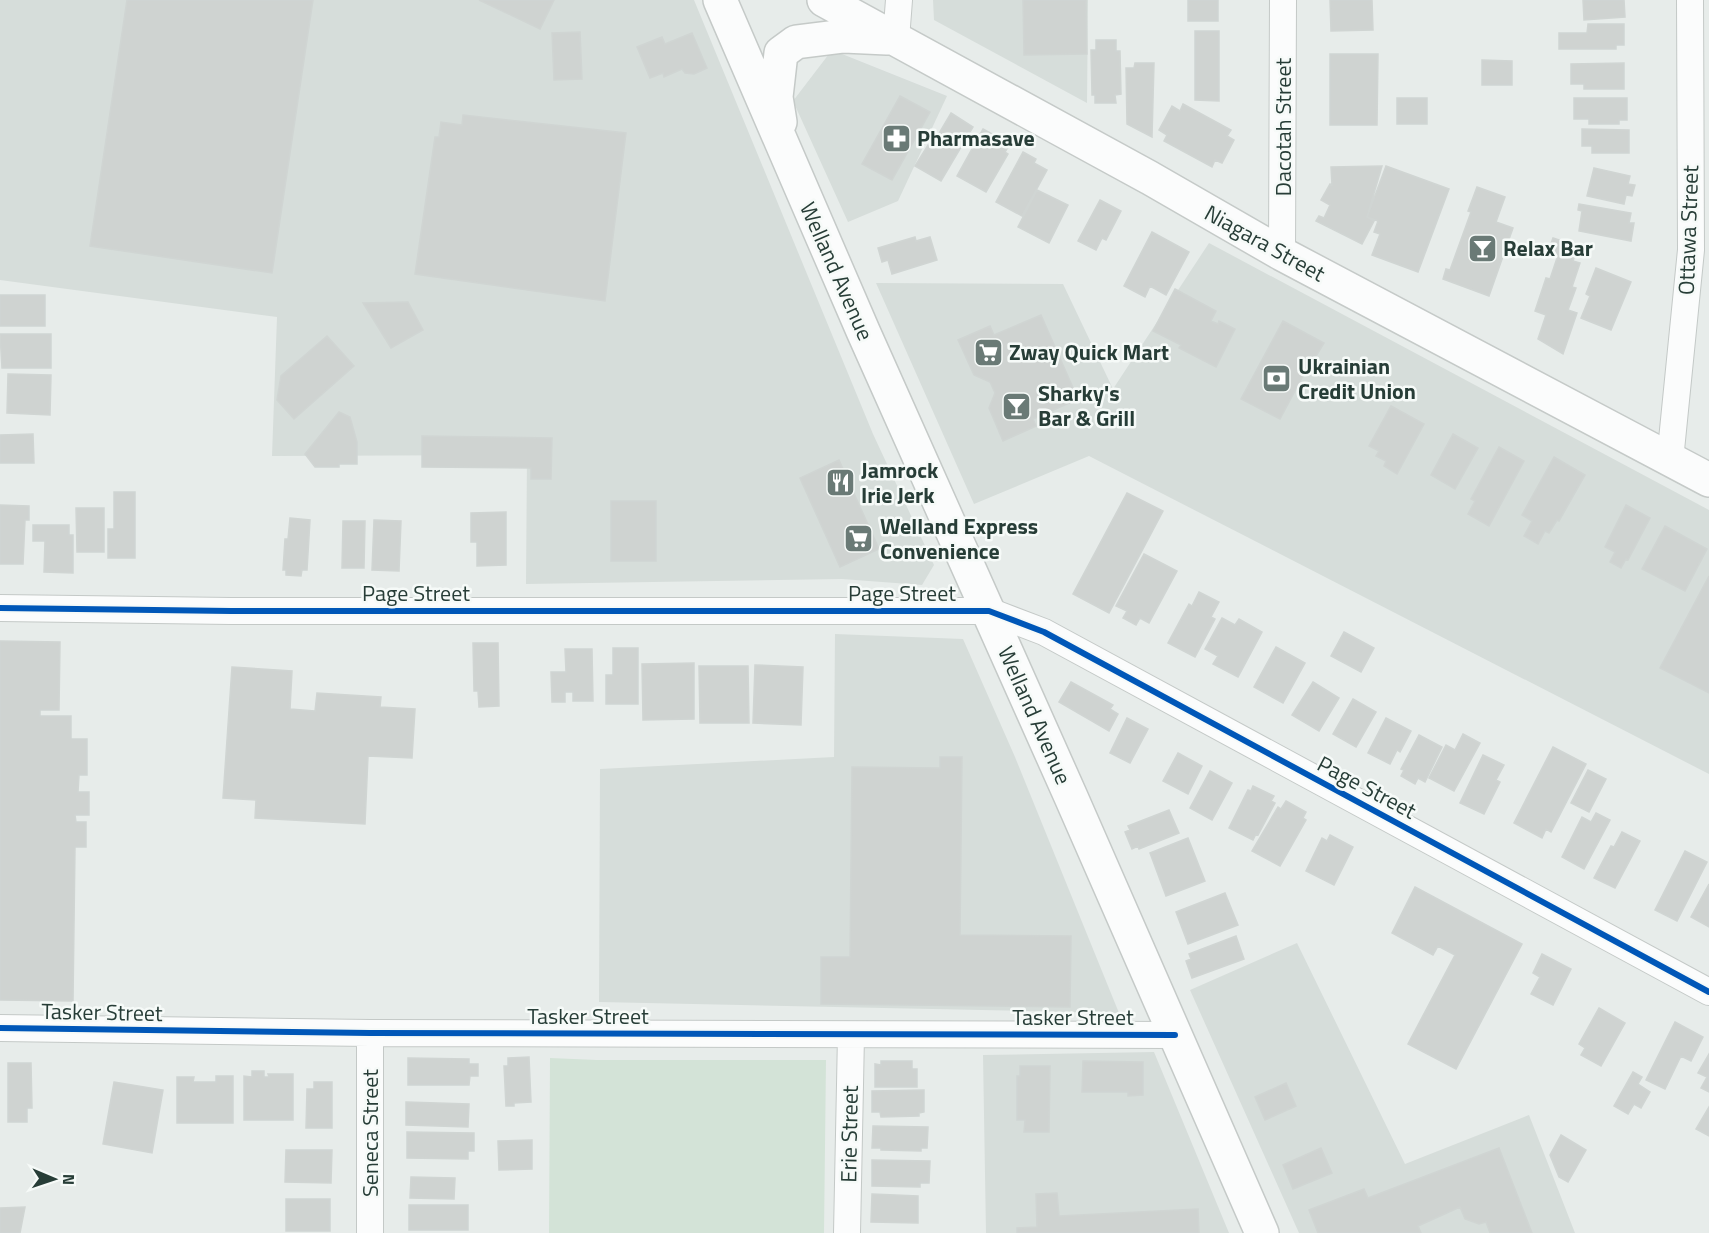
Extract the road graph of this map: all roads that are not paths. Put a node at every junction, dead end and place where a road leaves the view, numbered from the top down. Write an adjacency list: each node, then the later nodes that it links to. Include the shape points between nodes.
1 (720, 0): 7 (main road, Welland Avenue)
2 (824, 0): 6 (main road, Niagara Street)
3 (899, 0): 6 (street)
4 (1284, 0): 9 (street, Dacotah Street)
5 (1690, 0): 8 (street, Ottawa Street)
6 (896, 39): 7 (main road, via 844,36 796,42 781,53 776,97); 9 (main road, Niagara Street)
7 (785, 153): 13 (main road, Welland Avenue)
8 (1700, 250): 10 (street, Ottawa Street)
9 (1282, 254): 10 (main road, Niagara Street)
10 (1670, 460): 11 (main road, Niagara Street)
11 (1709, 480)
12 (0, 608): 13 (street, Page Street)
13 (989, 611): 14 (street, Page Street, via 1044,632); 18 (main road, Welland Avenue)
14 (1709, 992)
15 (0, 1028): 16 (street, Tasker Street)
16 (370, 1034): 17 (street, Tasker Street); 19 (street, Seneca Street)
17 (851, 1035): 18 (street, Tasker Street); 20 (street, Erie Street)
18 (1175, 1035): 21 (main road, Welland Avenue)
19 (370, 1233)
20 (847, 1233)
21 (1262, 1233)

